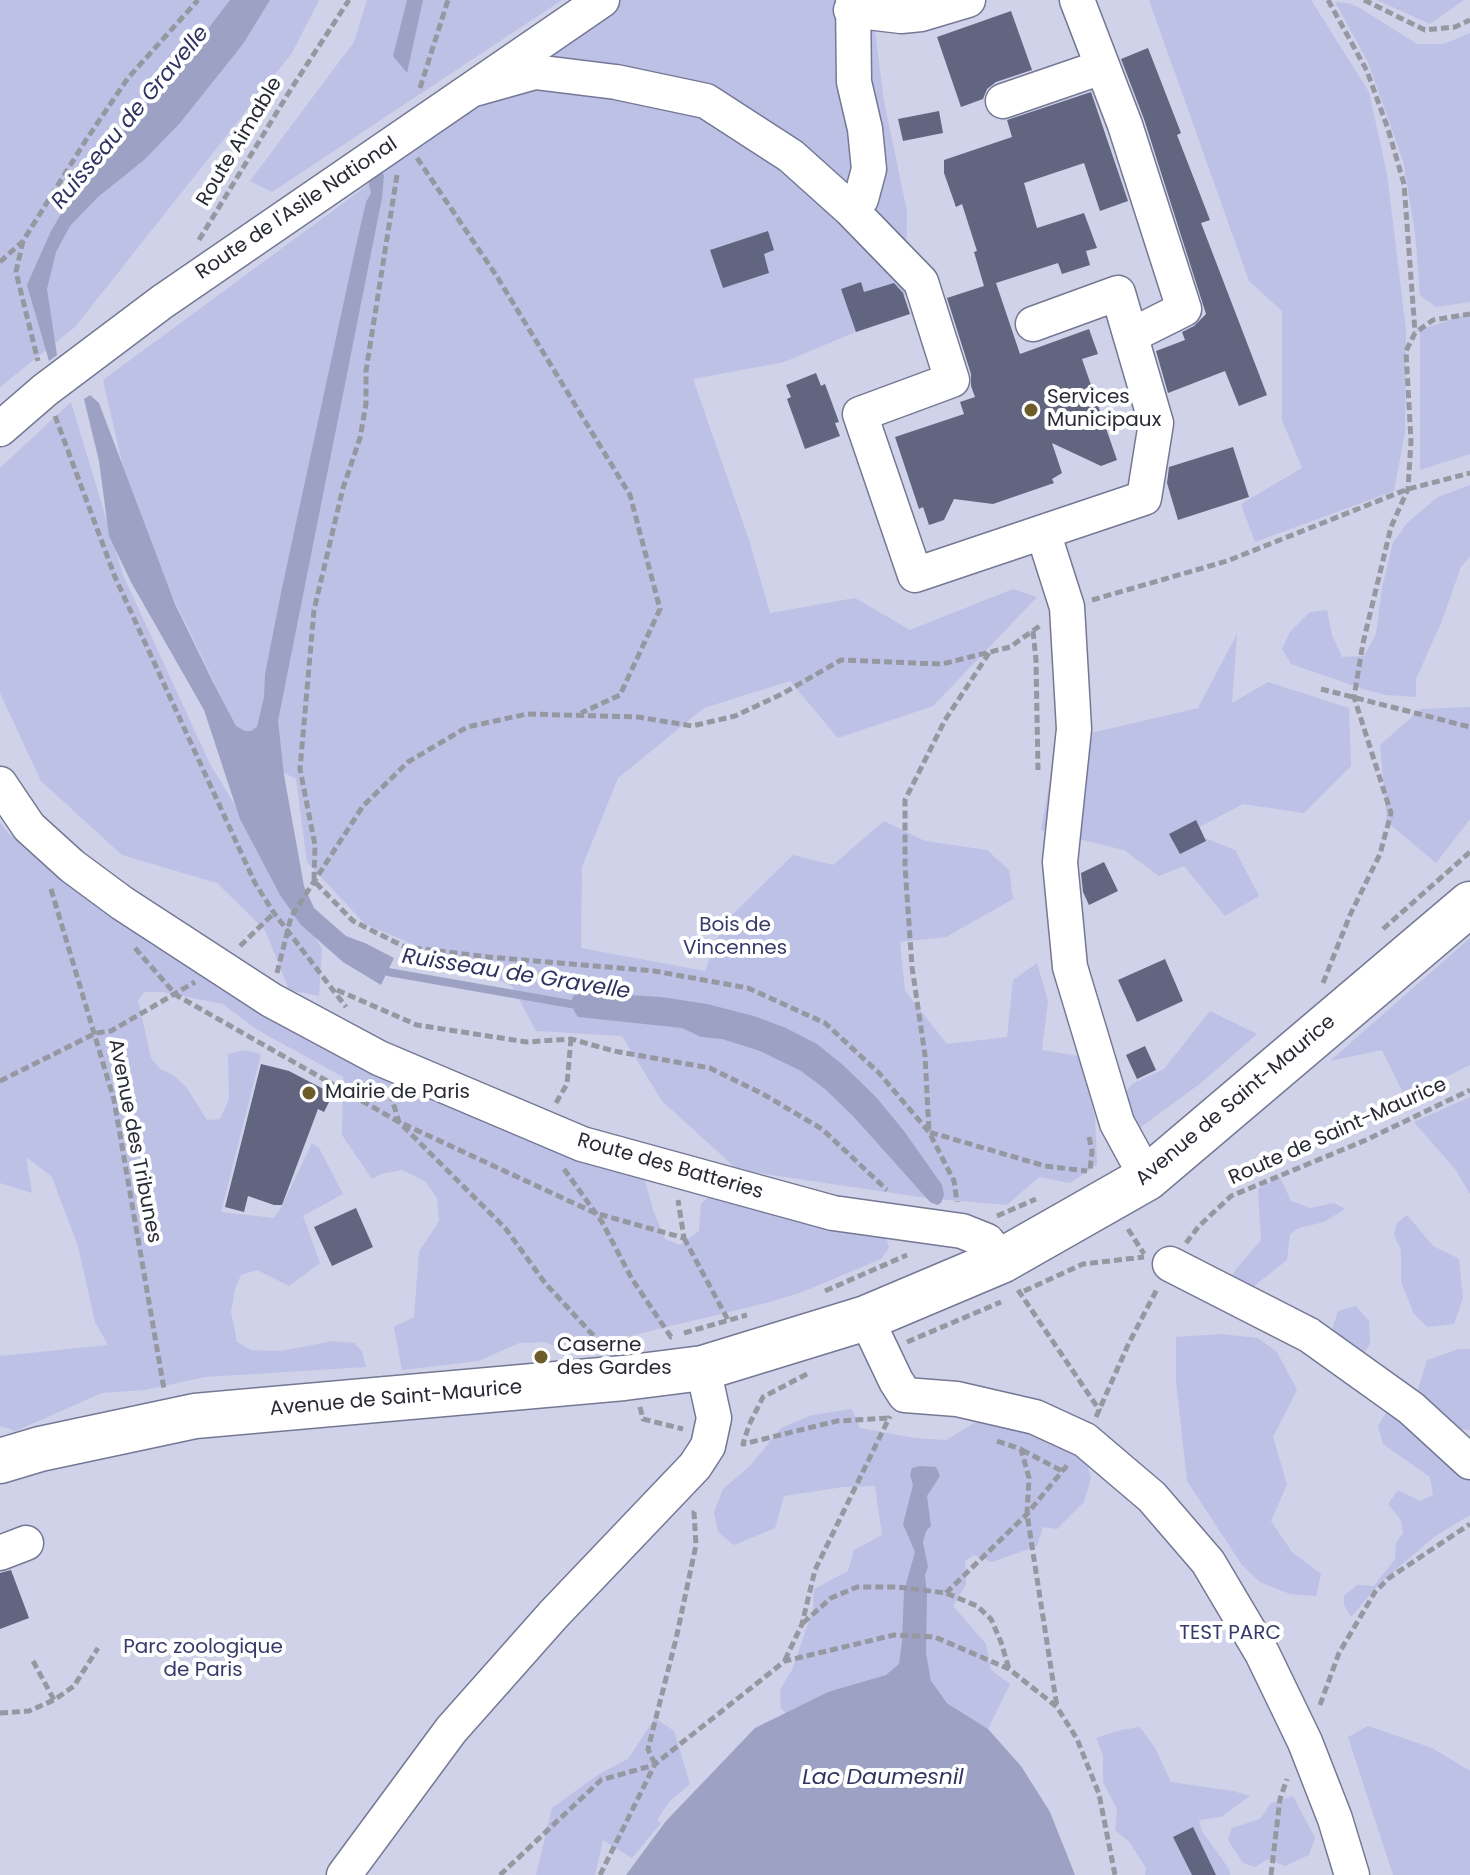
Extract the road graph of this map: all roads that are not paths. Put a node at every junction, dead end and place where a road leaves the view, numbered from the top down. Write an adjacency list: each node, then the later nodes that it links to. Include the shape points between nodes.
1 (602, 0): 6 (street, Route de l'Asile National)
2 (968, 0): 4 (street, via 901,16)
3 (1077, 0): 5 (street)
4 (852, 5): 8 (street, via 854,82 869,169 861,199)
5 (1102, 67): 7 (street); 10 (street, via 1184,309)
6 (471, 90): 8 (street, via 535,72 706,101 791,156); 11 (street, Route de l'Asile National, via 162,302)
7 (1003, 101)
8 (850, 209): 12 (street, via 921,282 952,380 860,414 915,575)
9 (1033, 324): 10 (street, via 1118,293)
10 (1132, 335): 12 (street, via 1156,423 1144,498)
11 (0, 429)
12 (1043, 532): 15 (street, via 1067,607 1074,729 1060,862 1070,967 1117,1123)
13 (0, 784): 17 (street, Route des Batteries, via 29,827 122,903 271,1000 379,1058 582,1144 911,1238 962,1231 987,1241)
14 (1470, 904): 15 (main road, Avenue de Saint-Maurice)
15 (1147, 1178): 17 (main road, Avenue de Saint-Maurice)
16 (1159, 1261): 21 (street, via 1309,1335 1411,1408)
17 (1011, 1277): 18 (main road, Avenue de Saint-Maurice)
18 (866, 1318): 19 (main road, Avenue de Saint-Maurice); 23 (street, via 899,1411 957,1399 1092,1425 1208,1562 1262,1653 1305,1742)
19 (703, 1368): 20 (main road, Avenue de Saint-Maurice, via 195,1416); 22 (street, via 714,1418 708,1446 695,1466 451,1730)
20 (0, 1461)
21 (1470, 1462)
22 (344, 1875)
23 (1352, 1875)

